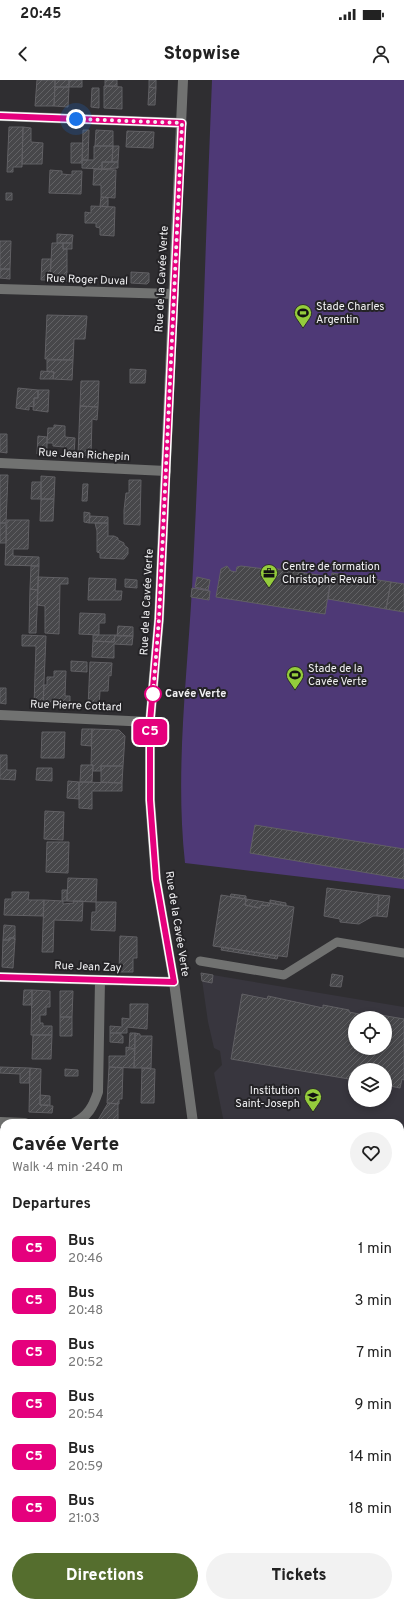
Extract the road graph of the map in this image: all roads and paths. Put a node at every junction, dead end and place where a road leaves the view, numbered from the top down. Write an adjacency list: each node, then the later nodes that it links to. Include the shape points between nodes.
1 (183, 80): 3 (street, Rue de la Cavée Verte)
2 (0, 116): 3 (street)
3 (182, 123): 5 (street, Rue de la Cavée Verte)
4 (0, 289): 5 (street, Rue Roger Duval)
5 (174, 294): 7 (street, Rue de la Cavée Verte)
6 (0, 463): 7 (street, Rue Jean Richepin)
7 (166, 471): 9 (street, Rue de la Cavée Verte, via 159,619)
8 (0, 715): 9 (street, Rue Pierre Cottard)
9 (150, 722): 14 (street, Rue de la Cavée Verte, via 150,800 156,879)
10 (404, 953): 11 (lane, via 337,942 284,974)
11 (200, 961)
12 (0, 977): 13 (street, Rue Jean Zay)
13 (100, 980): 14 (street, Rue Jean Zay); 15 (street, via 98,1092 93,1106)
14 (174, 982): 16 (street, Rue de la Cavée Verte)
15 (82, 1119)
16 (191, 1119)

